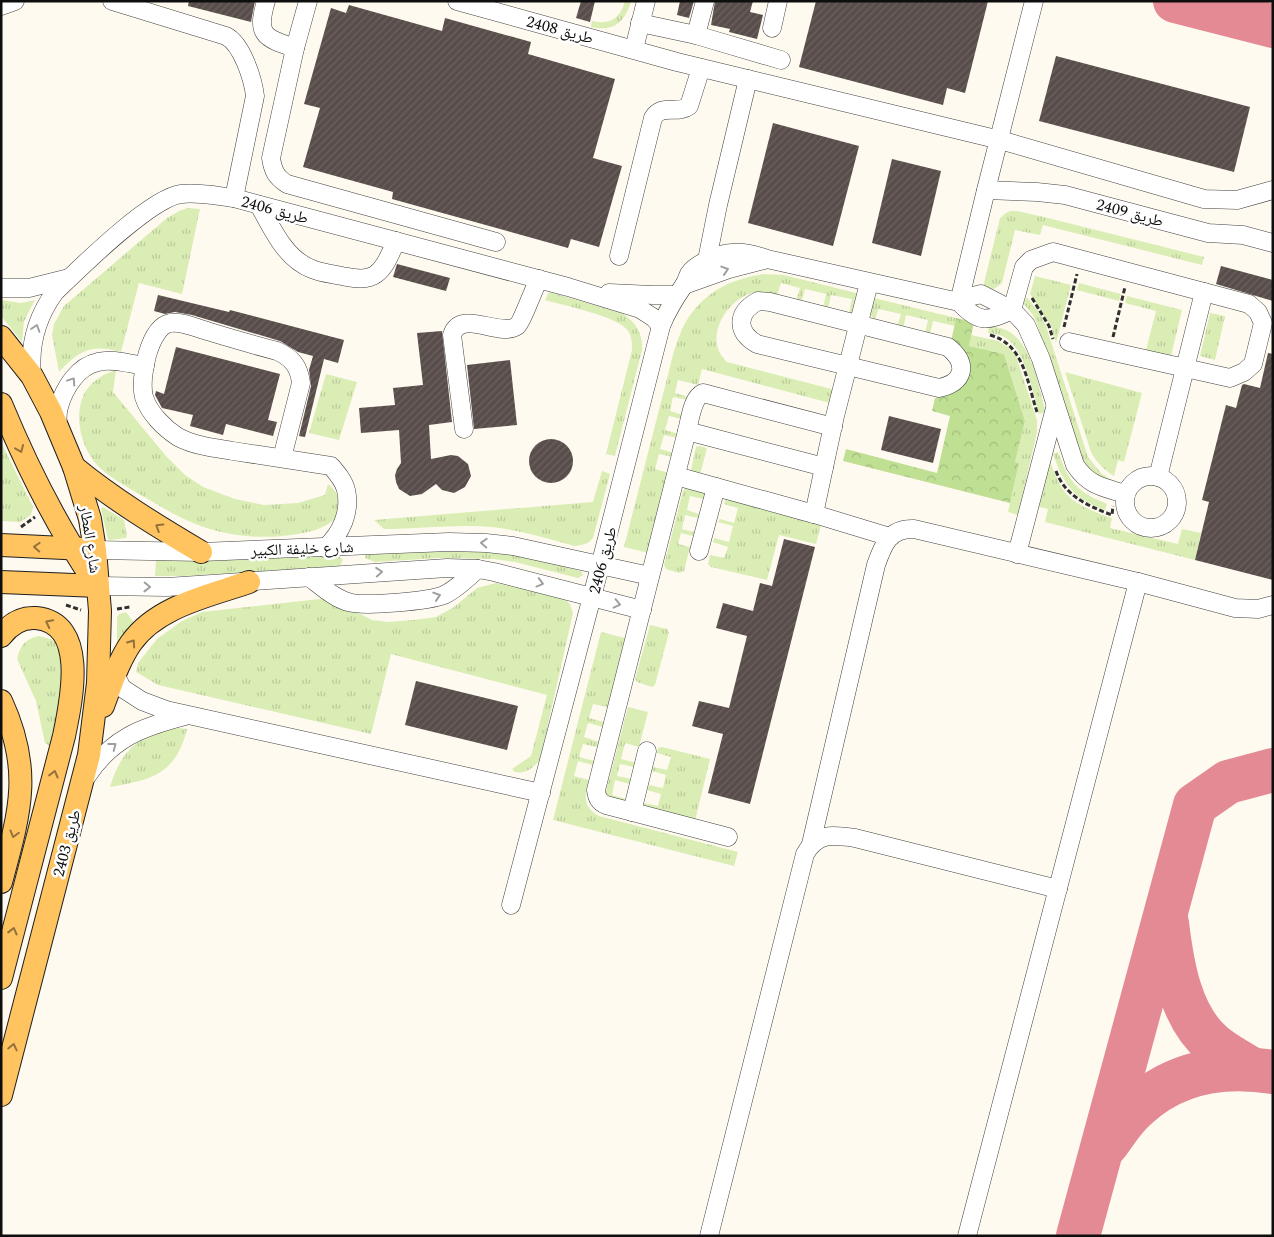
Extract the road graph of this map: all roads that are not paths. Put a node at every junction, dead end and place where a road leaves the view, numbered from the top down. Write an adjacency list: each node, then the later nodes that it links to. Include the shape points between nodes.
1 (15, 1): 10 (street)
2 (112, 1): 22 (street, طريق 2406, via 226,36 238,47 255,96)
3 (266, 1): 14 (street, via 261,18 264,33 276,42)
4 (308, 1): 14 (street)
5 (457, 1): 15 (street, طريق 2408)
6 (646, 1): 11 (street)
7 (705, 1): 13 (street)
8 (778, 1): 12 (street)
9 (1034, 1): 19 (street)
10 (1, 6)
11 (640, 23): 13 (street); 15 (street)
12 (772, 28)
13 (696, 36): 16 (street)
14 (295, 48): 25 (street, via 272,158 272,169 278,178 287,184)
15 (634, 49): 17 (street, طريق 2408)
16 (781, 60)
17 (702, 68): 18 (street, طريق 2408); 27 (street, via 688,106 679,111 663,110 655,114)
18 (748, 79): 19 (street, طريق 2408); 29 (street)
19 (1000, 140): 20 (street); 21 (street, طريق 2408, via 1204,199 1237,200)
20 (986, 190): 26 (street, طريق 2409, via 1065,195 1208,233 1243,235); 37 (street)
21 (1273, 190)
22 (234, 198): 23 (street, طريق 2406); 30 (street, via 179,194 167,199 132,222)
23 (259, 205): 24 (street, طريق 2406); 24 (street, via 287,250 314,270 354,278 375,276)
24 (396, 241): 31 (street, طريق 2406)
25 (496, 242)
26 (1273, 242)
27 (619, 256)
28 (767, 259): 29 (street, via 737,252); 32 (street); 35 (street, one-way to 28, via 729,269)
29 (707, 260): 35 (street, via 689,273)
30 (69, 278): 34 (street, via 29,288); 46 (street, one-way to 30, via 35,329 46,305)
31 (539, 279): 33 (street, طريق 2406); 51 (street, via 516,326 507,328 464,323 456,327 452,335)
32 (869, 283): 37 (street); 39 (street)
33 (568, 286): 35 (street, طريق 2406, via 653,295); 40 (street, طريق 2406, via 640,309)
34 (1, 288)
35 (680, 290): 40 (street, طريق 2406)
36 (1204, 292): 38 (street, via 1053,252 1031,260 1024,267); 45 (street); 45 (street, via 1250,304 1263,323 1259,340 1252,364 1230,378)
37 (959, 302): 38 (street, via 981,294)
38 (1012, 310): 48 (street, via 1026,325 1034,342)
39 (858, 324): 44 (street); 44 (street, via 948,347 958,355 959,377 950,386 938,388); 44 (street, via 758,301 742,316 744,333 757,344)
40 (661, 326): 70 (street, طريق 2406)
41 (1, 337): 46 (main road, شارع المطار)
42 (1069, 342): 45 (street)
43 (145, 366): 49 (street, one-way to 43, via 59,407 70,384 85,366 99,361); 53 (street, via 144,397 158,420 178,436 202,445); 53 (street, via 155,333 168,323 185,324 286,356 300,372 301,383)
44 (848, 366): 50 (street)
45 (1185, 368): 57 (street)
46 (32, 376): 49 (main road, شارع المطار)
47 (1, 404): 66 (main road, شارع المطار, one-way to 66, via 47,504)
48 (1055, 408): 59 (street, via 1071,458 1079,472 1097,486); 69 (street)
49 (57, 426): 54 (main road, شارع المطار)
50 (833, 426): 52 (street, via 703,393 698,396); 55 (street)
51 (464, 429)
52 (687, 431): 55 (street); 56 (street)
53 (282, 458): 61 (street, via 332,466 346,490)
54 (74, 467): 66 (main road, شارع المطار, via 84,497); 68 (main road, one-way to 54, via 121,502)
55 (824, 467): 60 (street)
56 (676, 476): 58 (street); 73 (street)
57 (1158, 477): 59 (street, via 1142,477 1129,487); 59 (street, via 1172,486 1177,501 1176,510 1159,527 1136,524 1126,510)
58 (716, 487): 60 (street); 67 (street)
59 (1126, 494)
60 (814, 514): 63 (street)
61 (345, 516): 64 (street); 65 (street, via 338,534)
62 (7, 537): 66 (main road, شارع خليفة الكبير, one-way to 62)
63 (890, 537): 69 (street, via 896,531 914,529); 92 (street, via 876,565)
64 (361, 546): 65 (street, شارع خليفة الكبير); 70 (street, شارع خليفة الكبير, one-way to 64, via 486,543); 72 (street, via 348,561)
65 (325, 548): 68 (street, شارع خليفة الكبير)
66 (84, 549): 68 (street, شارع خليفة الكبير); 78 (main road, شارع المطار)
67 (699, 551)
68 (201, 552)
69 (1017, 554): 77 (street)
70 (600, 566): 73 (street, شارع خليفة الكبير); 79 (street, طريق 2406)
71 (478, 569): 72 (street, شارع خليفة الكبير, one-way to 71); 74 (street, one-way to 71, via 340,599 350,603 371,603 434,598 455,588); 79 (street, شارع خليفة الكبير, one-way to 79)
72 (352, 574): 74 (street, شارع خليفة الكبير)
73 (650, 576): 81 (street)
74 (309, 578): 76 (street, شارع خليفة الكبير)
75 (1, 582): 78 (main road, شارع خليفة الكبير)
76 (249, 582): 78 (street, شارع خليفة الكبير, one-way to 76, via 167,587); 83 (main road, one-way to 76, via 131,643 153,620 181,606)
77 (1138, 582): 80 (street, via 1235,608 1258,609); 94 (street)
78 (98, 586): 86 (main road, طريق 2403, via 98,683)
79 (592, 598): 81 (street, شارع خليفة الكبير, one-way to 81); 89 (street, طريق 2406)
80 (1273, 605)
81 (642, 610): 90 (street, via 596,790 600,802)
82 (1, 636): 96 (main road, one-way to 82, via 64,736 72,667 71,649 63,631 46,619 26,617 9,626)
83 (115, 674): 85 (street, via 122,688 142,701); 86 (main road)
84 (1, 700): 93 (main road, one-way to 93, via 14,731 20,762 21,794)
85 (187, 716): 88 (street, one-way to 85, via 97,760 115,744 138,731); 89 (street)
86 (92, 736): 88 (main road, طريق 2403)
87 (647, 751): 90 (street)
88 (82, 783): 97 (main road, طريق 2403, one-way to 88)
89 (541, 794): 95 (street, طريق 2406)
90 (632, 812): 91 (street)
91 (728, 837)
92 (811, 844): 94 (street, via 832,835 855,838); 98 (street, via 805,854)
93 (1, 882)
94 (1058, 889): 99 (street)
95 (511, 905)
96 (1, 978)
97 (1, 1095)
98 (709, 1236)
99 (967, 1236)

